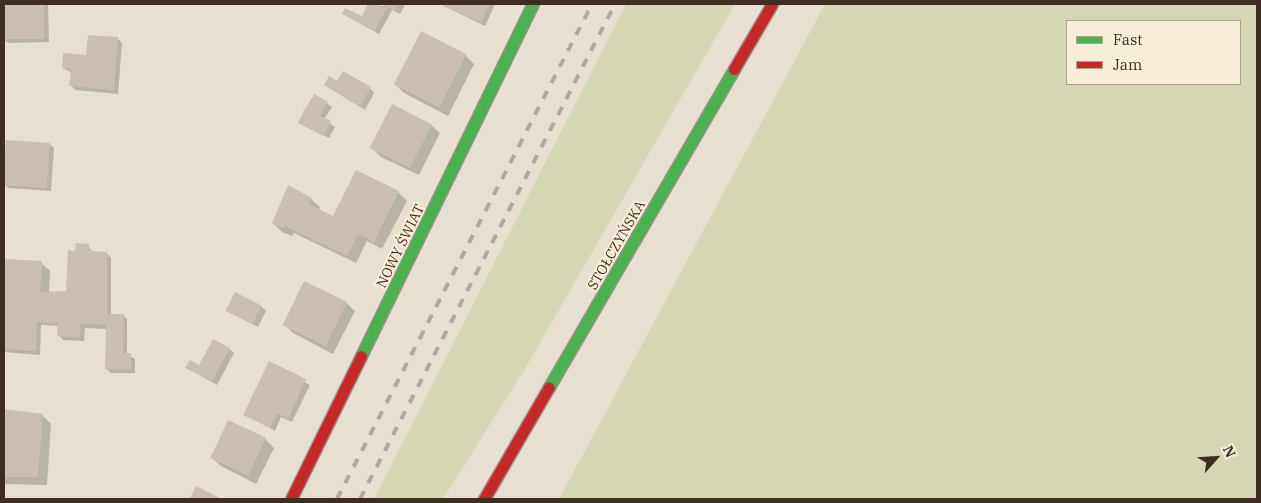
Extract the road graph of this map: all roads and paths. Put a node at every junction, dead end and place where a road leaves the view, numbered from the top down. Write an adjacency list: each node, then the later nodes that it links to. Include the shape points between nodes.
1 (533, 4): 3 (street, NOWY ŚWIAT)
2 (772, 4): 4 (street, STOŁCZYŃSKA)
3 (291, 499)
4 (484, 499)

